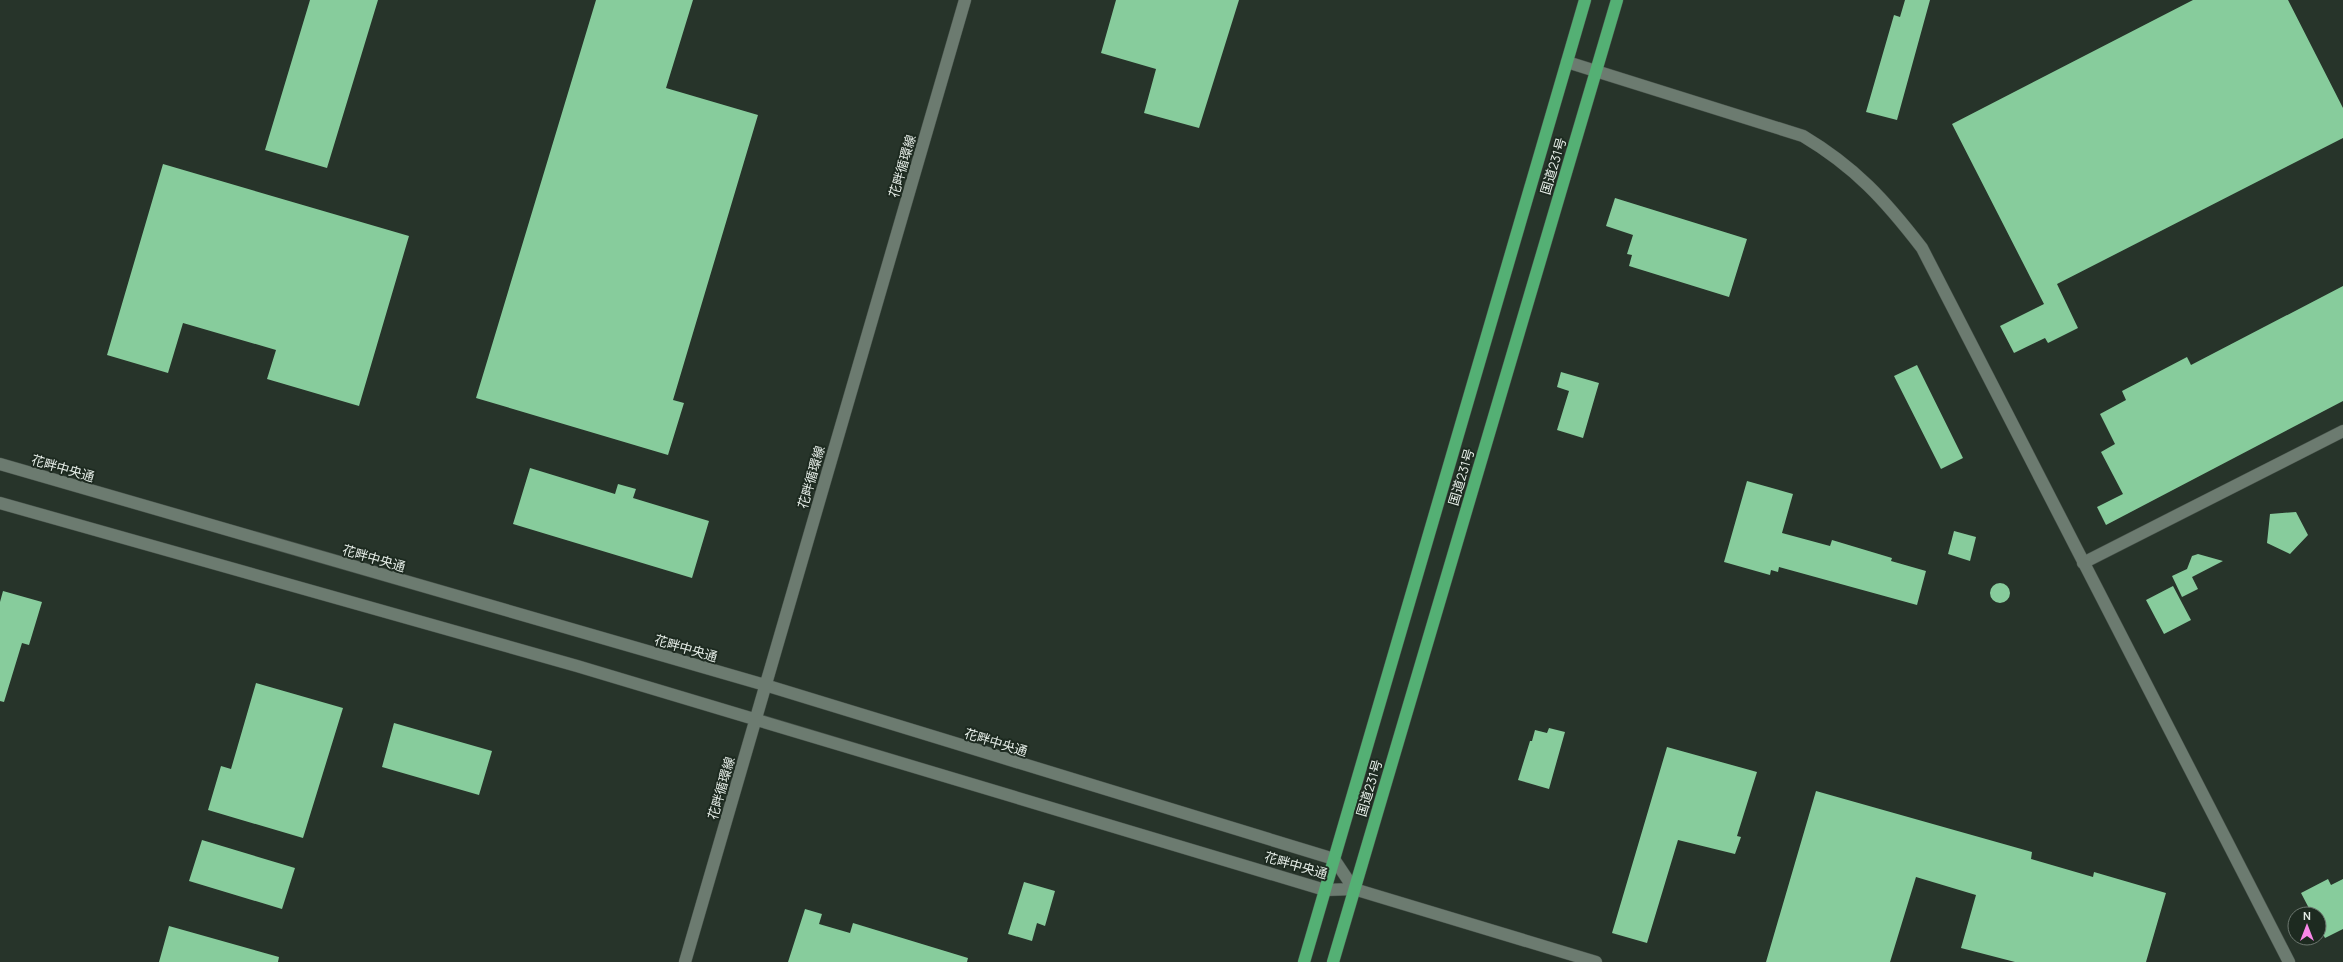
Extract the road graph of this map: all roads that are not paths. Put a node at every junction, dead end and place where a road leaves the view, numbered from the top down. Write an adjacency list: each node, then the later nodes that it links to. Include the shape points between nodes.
1 (964, 0): 10 (street, 花畔循環線)
2 (1586, 0): 4 (highway, 国道231号)
3 (1617, 0): 5 (highway, 国道231号)
4 (1567, 62): 5 (street); 12 (highway, 国道231号)
5 (1597, 70): 9 (street, via 1803,136 1834,154 1864,180 1894,212 1922,248); 13 (highway, 国道231号)
6 (2343, 431): 9 (street)
7 (0, 464): 10 (street, 花畔中央通)
8 (0, 503): 11 (street, 花畔中央通)
9 (2083, 563): 19 (street)
10 (765, 685): 11 (street, 花畔循環線); 12 (street, 花畔中央通)
11 (755, 719): 14 (street, 花畔中央通); 15 (street, 花畔循環線)
12 (1334, 859): 13 (street, 花畔中央通); 14 (highway, 国道231号)
13 (1354, 889): 14 (street, 花畔中央通); 17 (highway, 国道231号); 18 (street)
14 (1325, 890): 16 (highway, 国道231号)
15 (685, 962)
16 (1304, 962)
17 (1333, 962)
18 (1596, 962)
19 (2289, 962)

